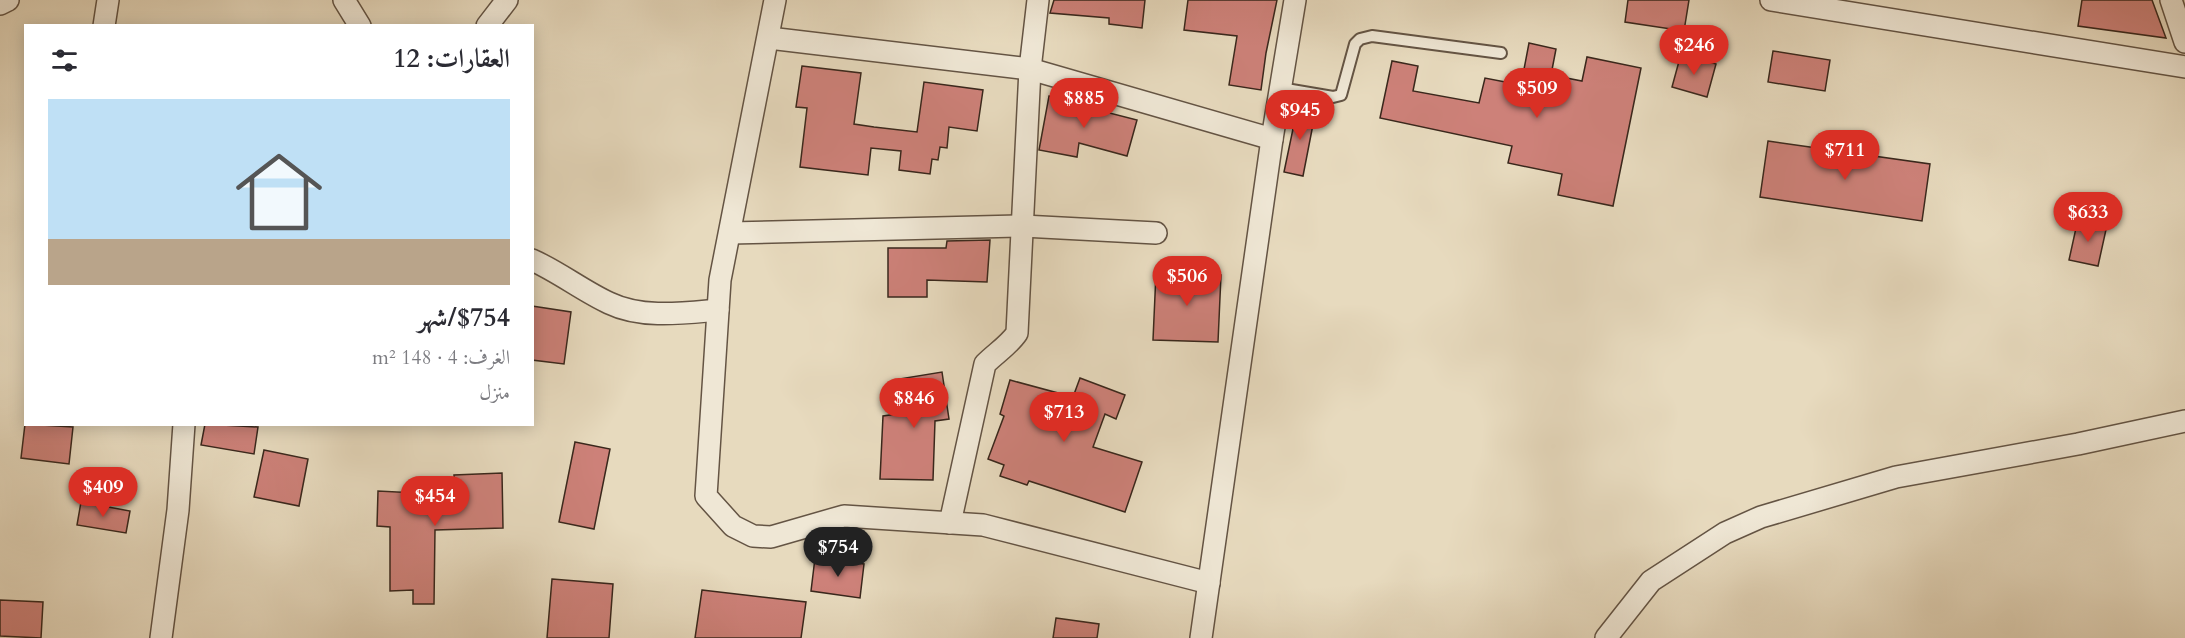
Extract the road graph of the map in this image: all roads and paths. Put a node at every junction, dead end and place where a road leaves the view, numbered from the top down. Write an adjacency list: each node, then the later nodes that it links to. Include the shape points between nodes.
1 (8, 0): 10 (street)
2 (108, 0): 11 (street)
3 (344, 0): 12 (street)
4 (507, 0): 13 (street)
5 (776, 0): 14 (street)
6 (1038, 0): 18 (street)
7 (1295, 0): 19 (street)
8 (1771, 0): 17 (street)
9 (2171, 0): 15 (street)
10 (0, 4)
11 (104, 24)
12 (359, 24)
13 (489, 24)
14 (769, 38): 18 (street); 22 (street)
15 (2185, 42)
16 (1501, 53): 19 (lane, via 1372,36 1355,44 1341,95)
17 (2185, 67)
18 (1030, 69): 20 (street); 21 (street)
19 (1280, 88): 20 (street)
20 (1272, 139): 29 (street)
21 (1023, 226): 22 (street); 23 (street); 28 (street, via 1017,333 985,364)
22 (730, 233): 25 (street)
23 (1156, 233)
24 (534, 261): 25 (street, via 624,308 654,313)
25 (718, 310): 28 (street, via 706,496 734,526 753,536 771,537 844,516)
26 (2185, 421): 32 (street, via 1896,477 1761,517 1725,533 1651,581)
27 (184, 426): 30 (street, via 178,510)
28 (950, 523): 29 (street, via 983,525)
29 (1209, 583): 31 (street)
30 (161, 638)
31 (1201, 638)
32 (1606, 638)

